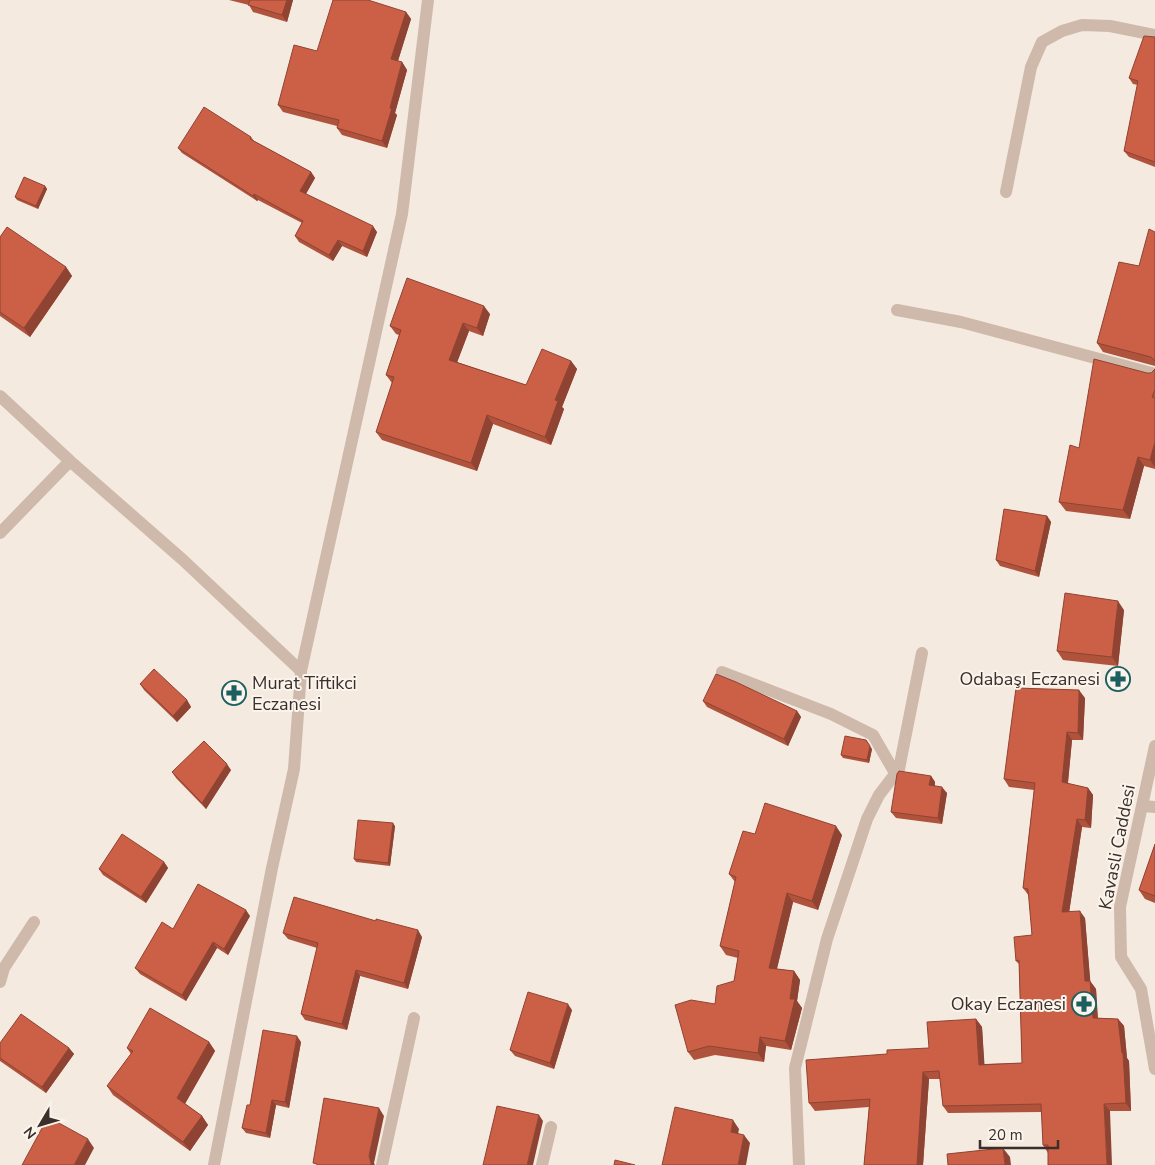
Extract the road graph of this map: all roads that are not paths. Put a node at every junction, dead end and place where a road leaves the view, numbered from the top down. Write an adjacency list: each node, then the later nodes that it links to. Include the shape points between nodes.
1 (428, 0): 10 (street, via 402,214)
2 (1155, 35): 3 (street, via 1110,26 1082,25 1042,42 1031,67)
3 (1006, 192)
4 (897, 310): 5 (street, via 961,322)
5 (1155, 374)
6 (0, 396): 7 (street)
7 (70, 461): 8 (street); 10 (street)
8 (0, 533)
9 (922, 653): 13 (street)
10 (302, 671): 20 (street, via 294,769)
11 (722, 672): 13 (street, via 831,714 873,735)
12 (1155, 746): 14 (street, Kavasli Caddesi)
13 (895, 773): 23 (street, via 867,819 827,939 795,1068)
14 (1149, 806): 18 (street, Kavasli Caddesi, via 1120,907 1121,957 1141,989)
15 (34, 922): 16 (street, via 4,968)
16 (0, 982)
17 (414, 1018): 21 (street)
18 (1155, 1069)
19 (551, 1128): 22 (street)
20 (214, 1165)
21 (382, 1165)
22 (542, 1165)
23 (800, 1165)

